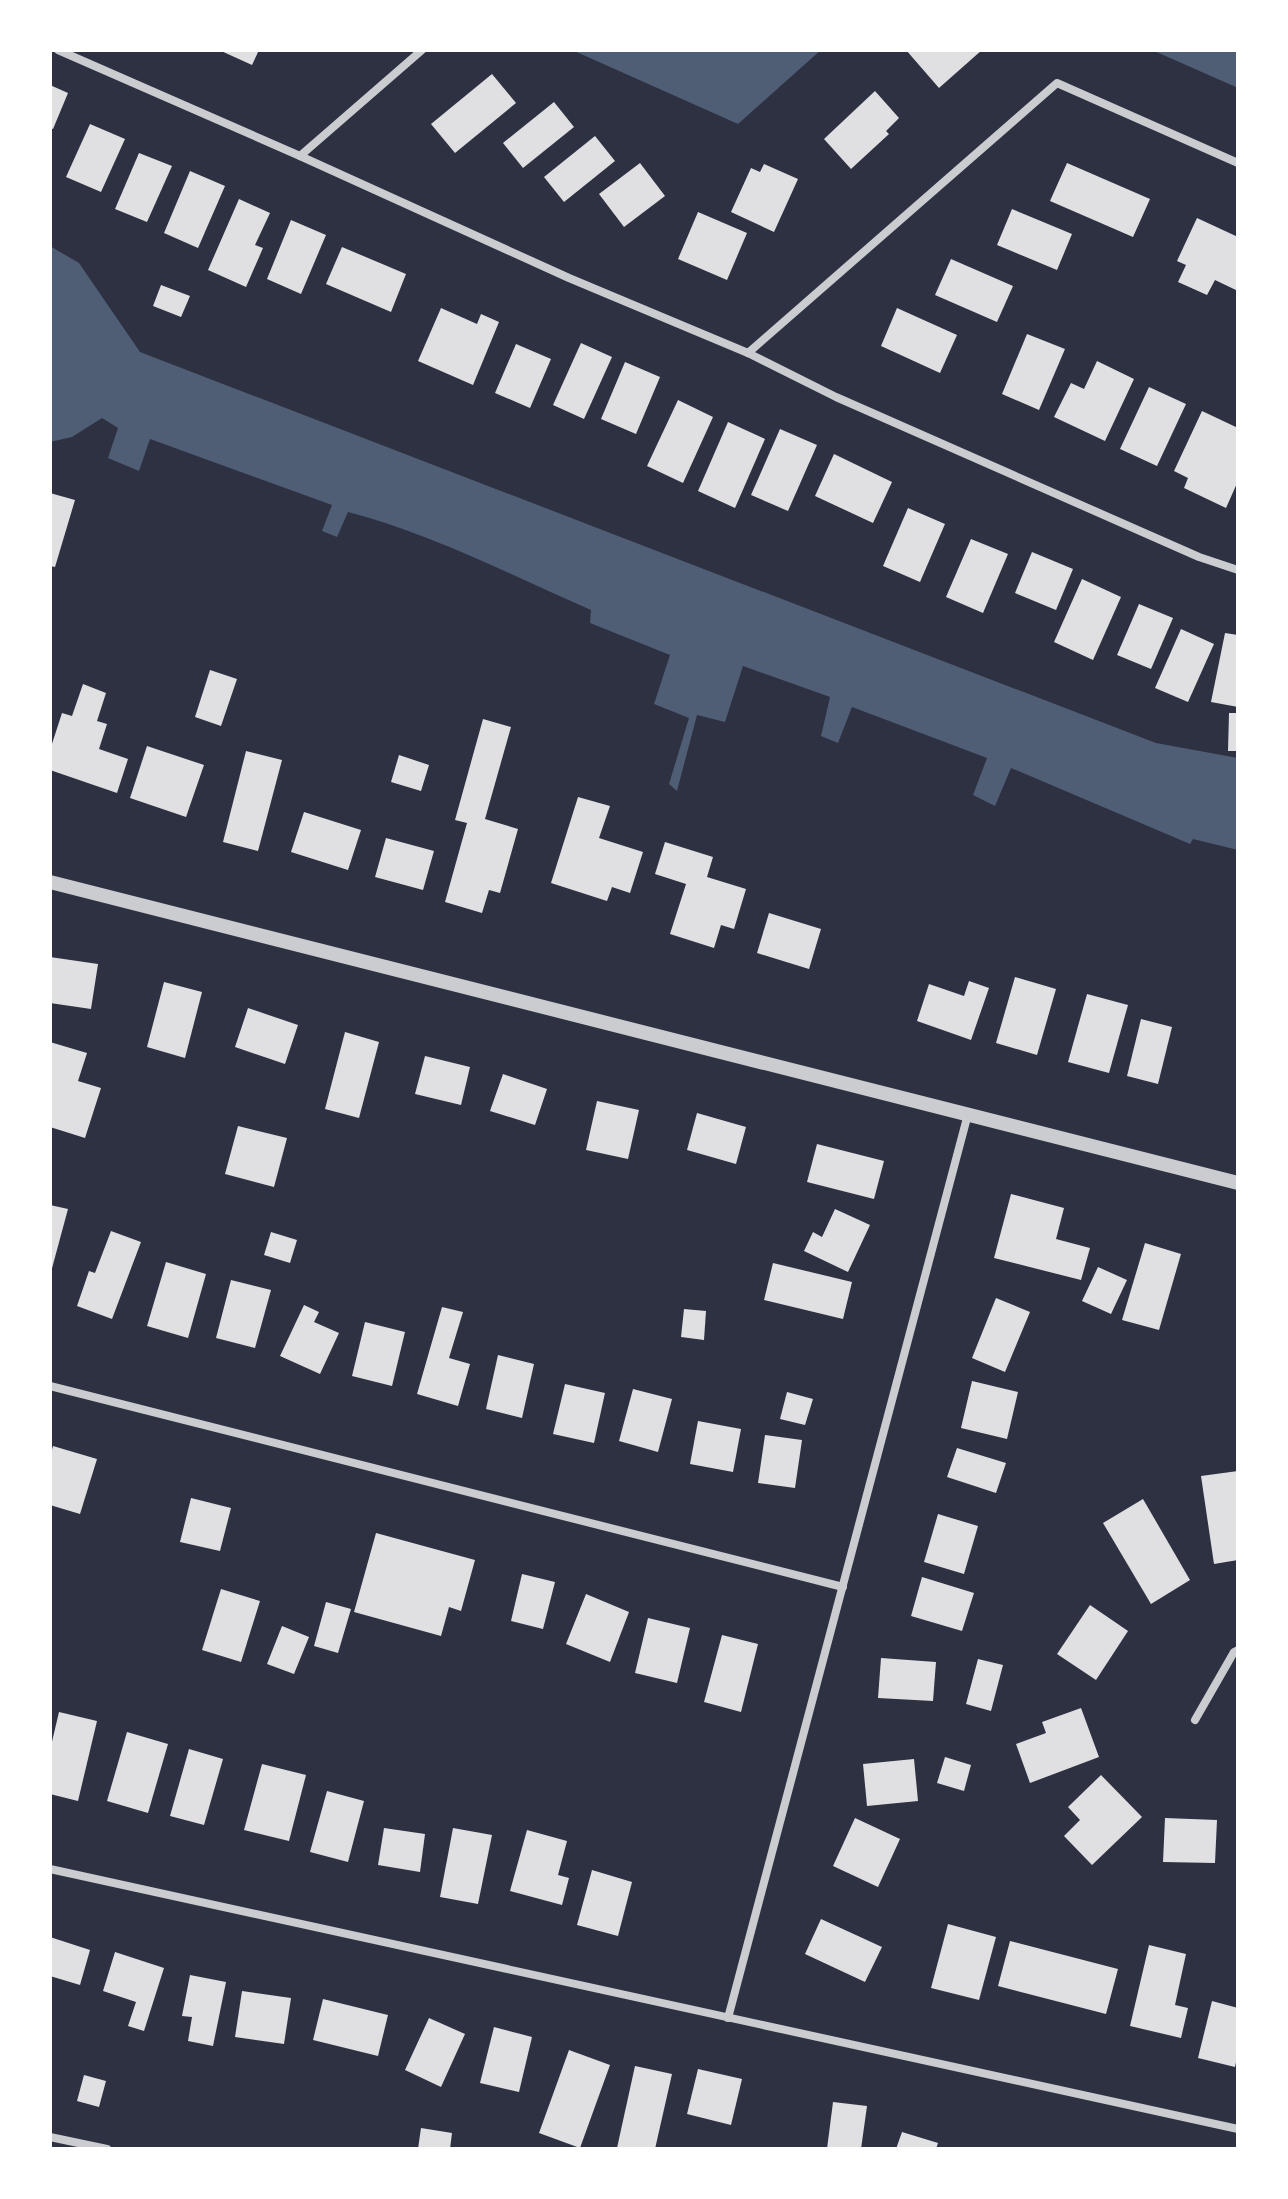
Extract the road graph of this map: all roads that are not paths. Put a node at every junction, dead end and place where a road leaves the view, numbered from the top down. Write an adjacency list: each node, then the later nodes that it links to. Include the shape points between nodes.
1 (58, 50): 3 (street)
2 (422, 50): 3 (street)
3 (300, 156): 5 (street)
4 (1238, 163): 5 (street, via 1057,83)
5 (748, 353): 6 (street, via 836,397)
6 (1238, 570)
7 (50, 882): 8 (street)
8 (968, 1114): 9 (street); 11 (street)
9 (1238, 1183)
10 (50, 1386): 11 (street)
11 (843, 1587): 15 (street)
12 (1238, 1650): 13 (street)
13 (1195, 1720)
14 (50, 1869): 15 (street)
15 (728, 2018): 16 (street)
16 (1238, 2129)
17 (50, 2137): 18 (street)
18 (107, 2149)

